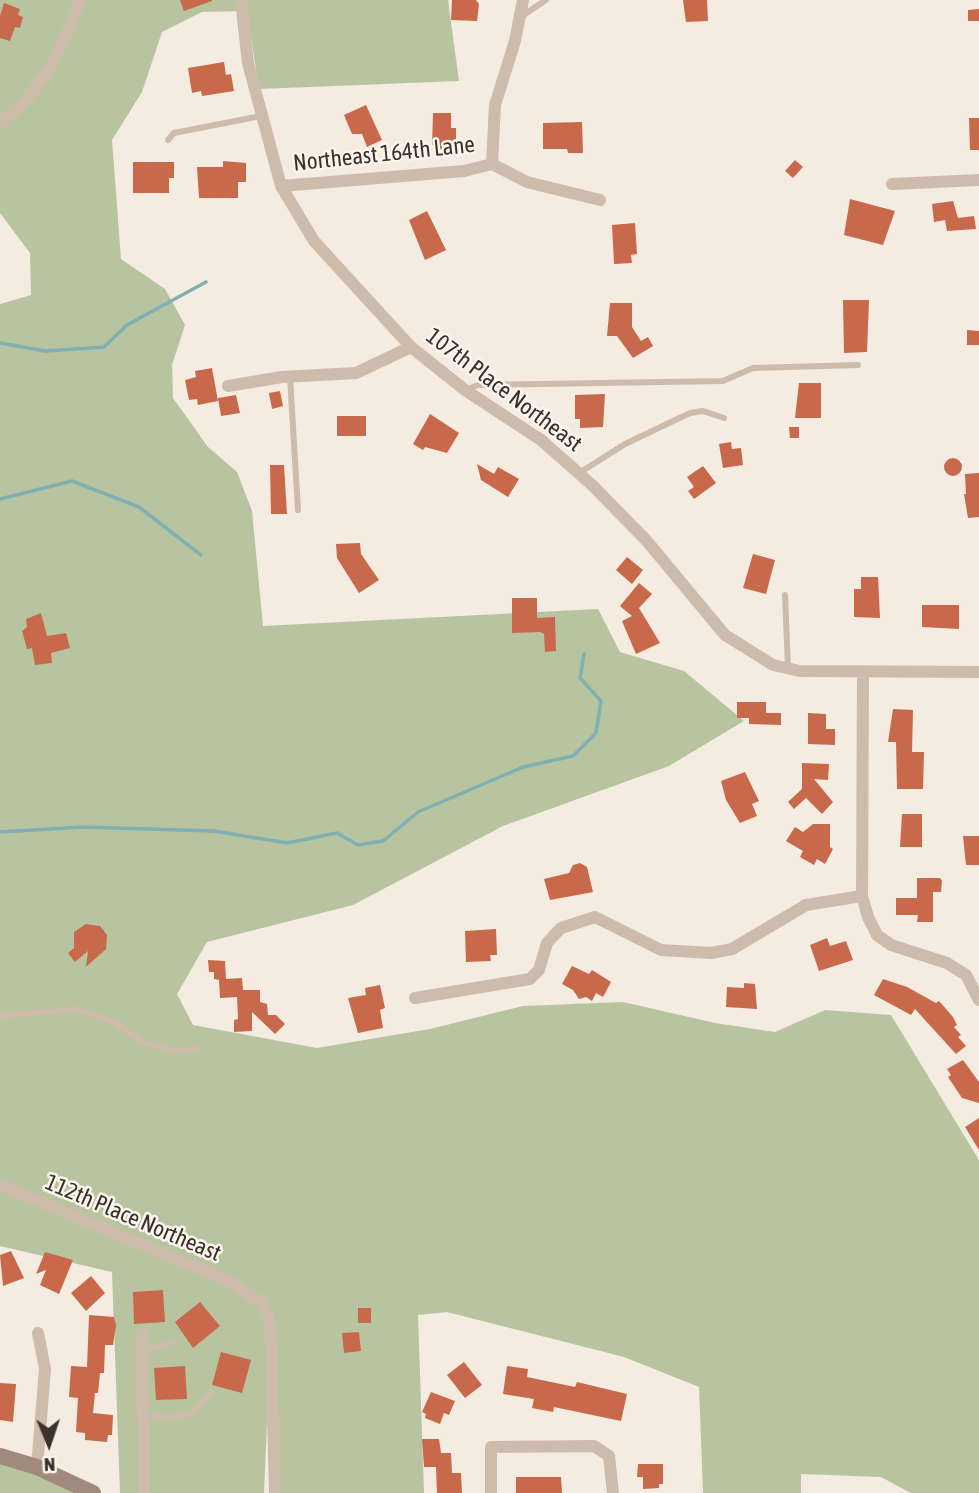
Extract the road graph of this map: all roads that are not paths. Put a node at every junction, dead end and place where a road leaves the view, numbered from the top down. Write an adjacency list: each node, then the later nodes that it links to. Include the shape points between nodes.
1 (81, 0): 7 (street, via 52,65 26,100)
2 (241, 0): 6 (street, 107th Place Northeast, via 248,63)
3 (523, 0): 5 (street)
4 (546, 0): 5 (lane)
5 (521, 17): 9 (street, via 495,105)
6 (261, 116): 8 (lane, via 174,133); 12 (street, 107th Place Northeast)
7 (0, 123)
8 (168, 140)
9 (492, 164): 12 (street, Northeast 164th Lane, via 464,171); 13 (street, via 527,182)
10 (979, 180): 11 (street)
11 (892, 184)
12 (281, 186): 14 (street, 107th Place Northeast, via 314,242)
13 (600, 200)
14 (411, 347): 16 (street, via 356,373); 18 (street, 107th Place Northeast)
15 (858, 365): 18 (lane, via 753,369 723,381 478,385)
16 (290, 377): 17 (street); 21 (lane)
17 (228, 386)
18 (465, 390): 20 (street, 107th Place Northeast, via 541,440)
19 (724, 418): 20 (lane, via 703,411 690,413 625,444)
20 (579, 473): 23 (street, 107th Place Northeast, via 646,540 725,635 752,655)
21 (298, 510)
22 (785, 595): 23 (lane)
23 (788, 668): 25 (street, 107th Place Northeast)
24 (979, 672): 25 (street, 107th Place Northeast)
25 (863, 673): 26 (street)
26 (862, 896): 27 (street, via 806,905 732,949 711,953 661,950 596,917 561,928 547,943 539,970 530,979); 28 (street, via 877,934 891,945 957,969 966,975)
27 (415, 998)
28 (979, 1000)
29 (0, 1016): 30 (lane, via 78,1009 114,1022 143,1042 173,1051)
30 (197, 1049)
31 (0, 1185): 42 (street, 112th Place Northeast, via 231,1282 262,1303 269,1320)
32 (38, 1333): 39 (street, via 45,1369)
33 (142, 1334): 35 (street)
34 (172, 1342): 35 (lane)
35 (141, 1352): 37 (street)
36 (211, 1392): 37 (lane, via 192,1413)
37 (144, 1416): 41 (street)
38 (0, 1456): 39 (main road)
39 (37, 1468): 40 (main road)
40 (93, 1493)
41 (144, 1493)
42 (275, 1493)
43 (491, 1493): 44 (street, via 491,1447 594,1446 609,1456)
44 (613, 1493)

